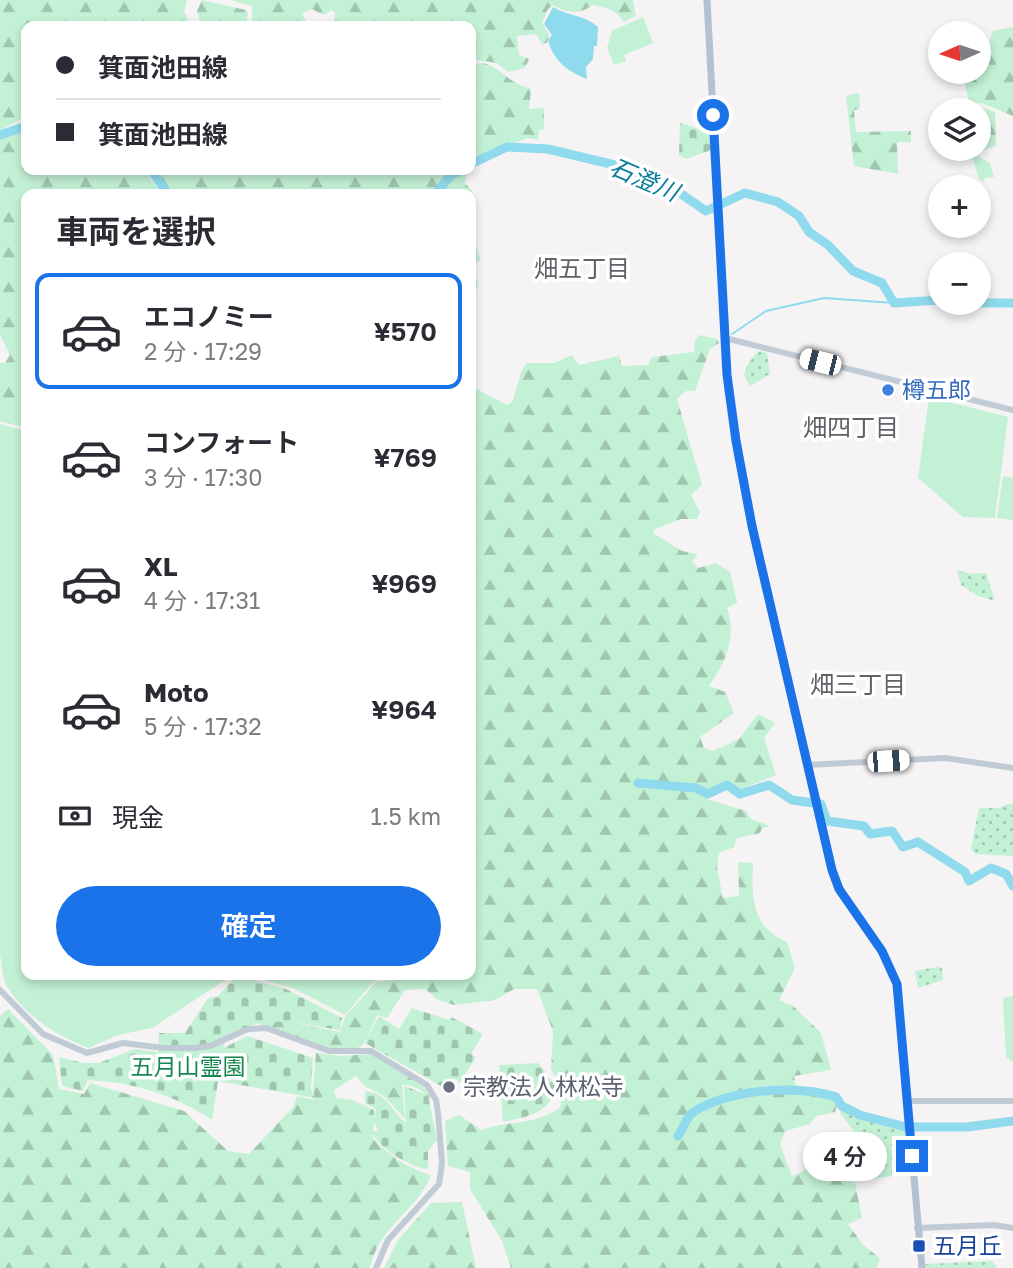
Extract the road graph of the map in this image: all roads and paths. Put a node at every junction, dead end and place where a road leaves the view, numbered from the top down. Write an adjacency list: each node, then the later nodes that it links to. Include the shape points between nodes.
1 (707, 0): 2 (main road)
2 (725, 338): 3 (street); 4 (main road, via 744,489)
3 (1013, 410)
4 (807, 765): 5 (street, via 945,758); 7 (main road, via 836,881 882,951 897,984)
5 (1013, 768)
6 (0, 990): 11 (street, via 43,1034 88,1053 123,1043 195,1048 259,1027 329,1052 371,1051 427,1085 438,1113 439,1184 392,1234)
7 (908, 1101): 8 (street); 9 (main road)
8 (1013, 1101)
9 (917, 1228): 10 (street); 12 (main road)
10 (1013, 1228)
11 (376, 1268)
12 (922, 1268)

